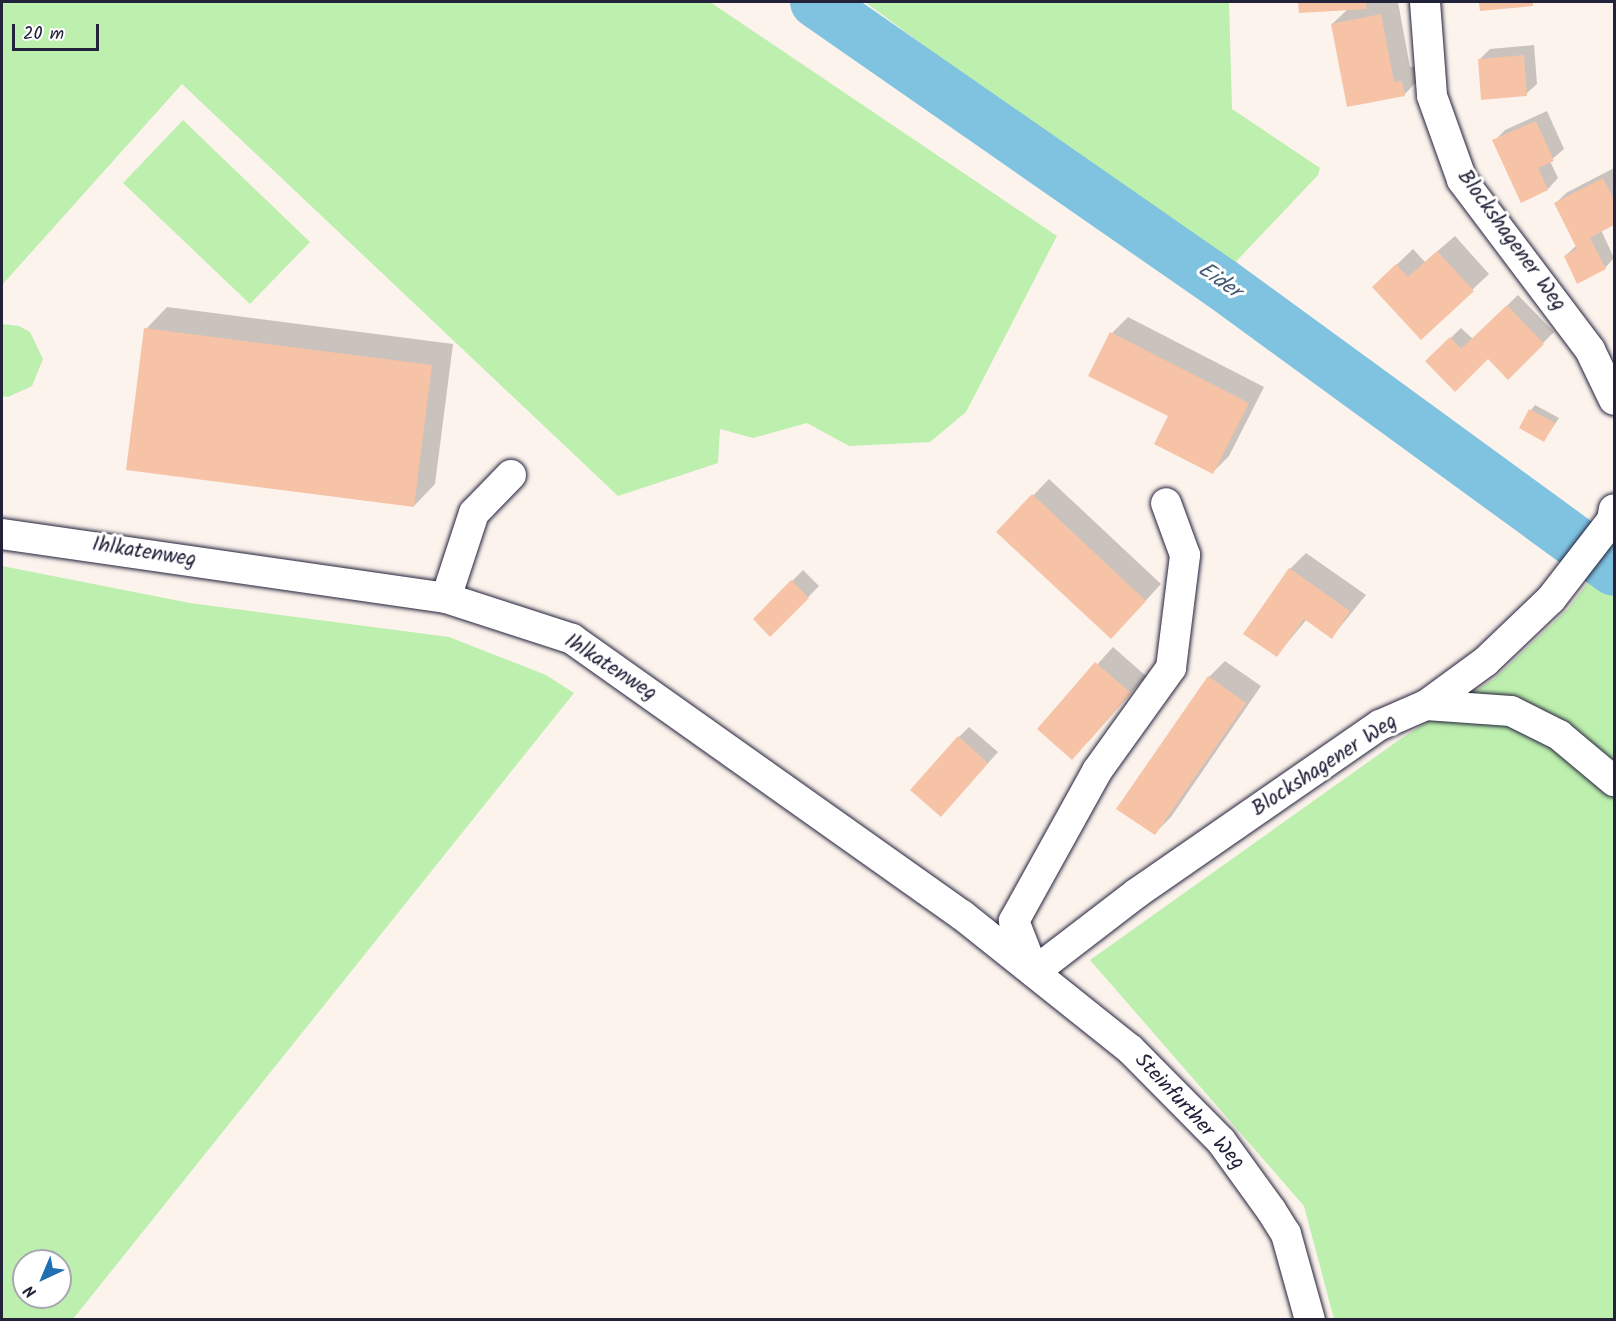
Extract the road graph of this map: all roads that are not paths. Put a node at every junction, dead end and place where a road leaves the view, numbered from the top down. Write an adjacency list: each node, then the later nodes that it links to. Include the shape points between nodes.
1 (1425, 2): 2 (street, Blockshagener Weg, via 1432,96 1461,180 1590,350)
2 (1614, 400)
3 (512, 475): 7 (street, via 474,513)
4 (1166, 503): 10 (street, via 1185,555 1171,668 1097,771 1014,921)
5 (1613, 514): 8 (street, Blockshagener Weg, via 1551,599 1485,662)
6 (2, 534): 7 (street, Ihlkatenweg)
7 (446, 598): 10 (street, Ihlkatenweg, via 572,639 827,818)
8 (1425, 705): 9 (street, via 1511,711 1559,735); 10 (street, Blockshagener Weg, via 1380,725 1137,893)
9 (1614, 781)
10 (1034, 972): 11 (street, Steinfurther Weg, via 1130,1049 1221,1141 1286,1234)
11 (1310, 1320)

